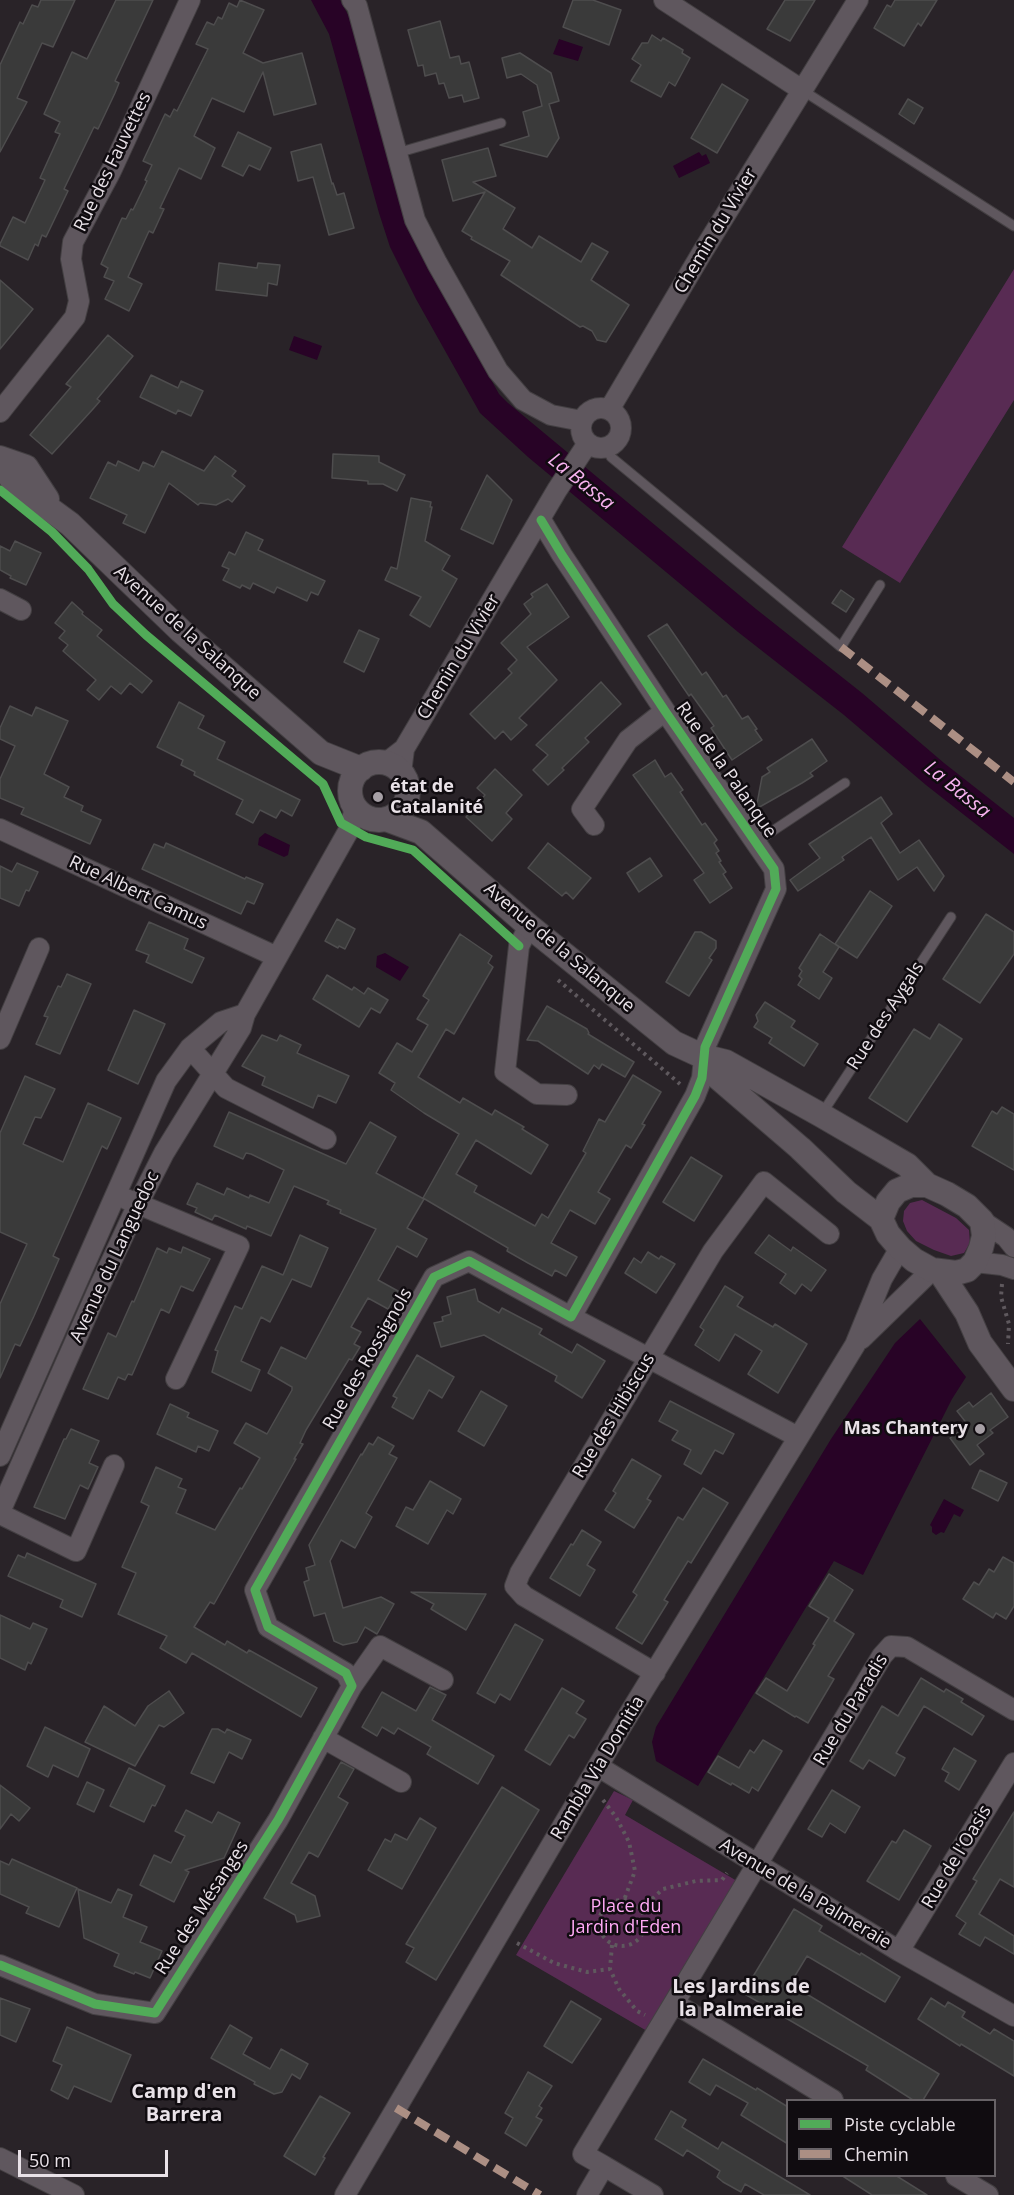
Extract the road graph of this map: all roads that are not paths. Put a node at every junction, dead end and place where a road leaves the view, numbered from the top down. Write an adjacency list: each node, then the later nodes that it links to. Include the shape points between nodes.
1 (190, 0): 10 (street, Rue des Fauvettes, via 111,171 73,242 71,259 79,301 75,317)
2 (352, 0): 7 (street, via 357,6)
3 (664, 0): 5 (street)
4 (858, 0): 5 (street, Chemin du Vivier)
5 (802, 90): 8 (lane); 9 (street, Chemin du Vivier)
6 (501, 123): 7 (lane)
7 (397, 153): 11 (street, via 415,220 498,371 523,400 551,415)
8 (1014, 225)
9 (609, 410): 11 (street, via 590,411); 12 (street, via 618,417 621,429 618,440)
10 (0, 411)
11 (582, 422): 13 (street)
12 (608, 447): 13 (street); 16 (lane, via 611,457 841,647)
13 (584, 449): 15 (street, Chemin du Vivier)
14 (0, 459): 20 (street, Avenue de la Salanque, via 26,467 55,511 181,631)
15 (541, 520): 19 (street, Rue de la Palanque); 21 (street, Chemin du Vivier)
16 (880, 585)
17 (0, 599): 18 (street)
18 (21, 610)
19 (665, 711): 26 (street, Rue de la Palanque, via 628,740 582,808); 29 (street, Rue de la Palanque)
20 (321, 753): 22 (street, Avenue de la Salanque); 25 (street, Avenue de la Salanque)
21 (397, 762): 22 (street, via 377,762); 24 (street, via 406,782)
22 (361, 769): 25 (street, via 352,783)
23 (844, 783): 29 (lane, Rue de la Palanque)
24 (406, 801): 25 (street, via 402,809); 28 (street, Avenue de la Salanque)
25 (362, 814): 28 (street, Avenue de la Salanque); 33 (street, Avenue du Languedoc)
26 (594, 825)
27 (0, 829): 33 (street, Rue Albert Camus)
28 (421, 832): 31 (street, Avenue de la Salanque)
29 (756, 842): 37 (street, Rue de la Palanque, via 774,869 776,889)
30 (951, 917): 40 (lane, Rue des Aygals)
31 (529, 926): 37 (street, Avenue de la Salanque, via 674,1043); 39 (street, via 519,946 505,1072 537,1094)
32 (39, 948): 35 (street)
33 (277, 957): 34 (street, Avenue du Languedoc)
34 (245, 1014): 36 (street, Avenue du Languedoc, via 221,1022); 38 (street, Avenue du Languedoc)
35 (0, 1039)
36 (190, 1048): 38 (street); 44 (street, Avenue du Languedoc, via 165,1082)
37 (702, 1056): 40 (street, Avenue de la Salanque, via 726,1062); 42 (street, Avenue de la Salanque, via 715,1075); 55 (street, via 702,1078 695,1096)
38 (215, 1073): 41 (street, via 226,1088); 45 (street, Avenue du Languedoc, via 164,1153)
39 (567, 1095)
40 (821, 1114): 42 (street); 43 (street, Avenue de la Salanque, via 907,1165)
41 (326, 1139)
42 (800, 1148): 46 (street, Avenue de la Salanque)
43 (927, 1185): 46 (street, via 910,1185 897,1191); 47 (street, via 968,1206)
44 (116, 1194): 45 (street); 61 (street, Avenue du Languedoc)
45 (138, 1204): 58 (street, via 239,1246); 63 (street, Avenue du Languedoc)
46 (881, 1219): 50 (street)
47 (982, 1221): 49 (street); 51 (street, via 984,1236)
48 (830, 1234): 57 (street, Rue des Hibiscus, via 764,1182 713,1251)
49 (1014, 1246)
50 (900, 1248): 53 (street); 56 (street, Rambla Via Domitia)
51 (971, 1266): 52 (street); 53 (street, via 956,1273); 54 (street)
52 (1008, 1267)
53 (936, 1271): 54 (street); 56 (street, Rambla Via Domitia)
54 (967, 1313): 59 (street, via 980,1343)
55 (572, 1317): 57 (street); 67 (street, Rue des Rossignols, via 469,1261 434,1277 255,1590 267,1627 346,1673)
56 (855, 1345): 60 (street, Rambla Via Domitia)
57 (648, 1358): 60 (street); 65 (street, Rue des Hibiscus, via 515,1586 524,1596)
58 (176, 1379)
59 (1014, 1389)
60 (798, 1437): 65 (street, Rambla Via Domitia)
61 (0, 1456)
62 (114, 1465): 64 (street, via 76,1551)
63 (0, 1506)
64 (0, 1514)
65 (655, 1673): 71 (street, Rambla Via Domitia)
66 (443, 1680): 67 (street, via 380,1646)
67 (352, 1686): 69 (street)
68 (1014, 1710): 73 (street, Rue du Paradis, via 907,1647 891,1646)
69 (323, 1738): 72 (street); 75 (street, Rue des Mésanges, via 278,1820 155,2013 95,2004)
70 (1014, 1763): 74 (street, Rue de l'Oasis)
71 (599, 1767): 73 (street, Avenue de la Palmeraie); 83 (street, Rambla Via Domitia)
72 (401, 1782)
73 (758, 1864): 74 (street, Avenue de la Palmeraie); 76 (street)
74 (899, 1951): 77 (street, Avenue de la Palmeraie)
75 (0, 1965)
76 (674, 2004): 78 (street); 80 (street, via 583,2154)
77 (1014, 2016)
78 (831, 2099)
79 (0, 2158): 82 (street)
80 (604, 2166): 84 (street); 85 (street)
81 (959, 2177): 86 (street)
82 (74, 2195)
83 (345, 2195)
84 (587, 2195)
85 (653, 2195)
86 (988, 2195)

